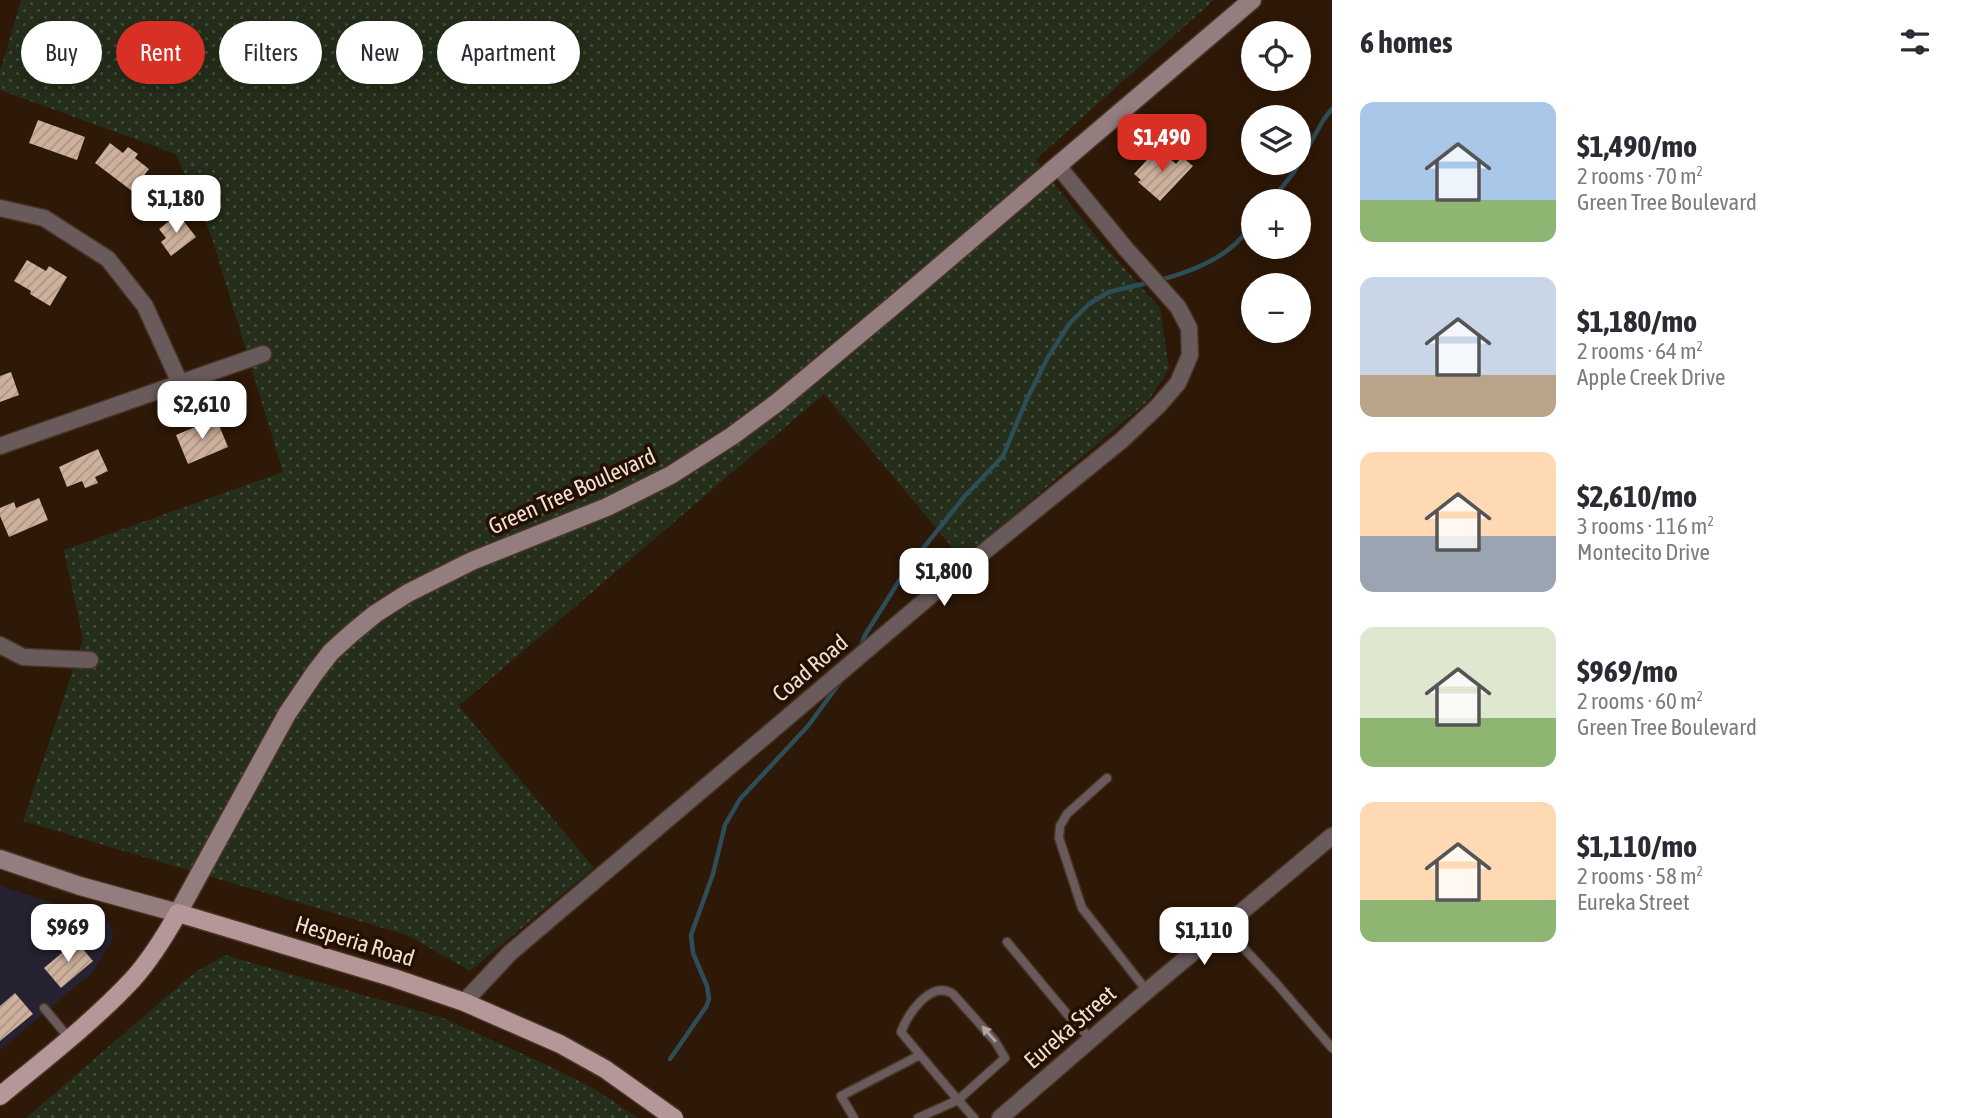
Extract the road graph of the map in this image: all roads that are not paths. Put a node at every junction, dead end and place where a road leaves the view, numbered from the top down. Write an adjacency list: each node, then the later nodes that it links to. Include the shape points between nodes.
1 (1252, 0): 2 (main road, Green Tree Boulevard)
2 (1058, 166): 12 (main road, Green Tree Boulevard, via 732,436 671,475 607,507 472,561 408,593 352,633 331,652 287,714); 16 (street, Coad Road, via 1178,307 1189,328 1190,355 1178,383 1122,440 942,586 510,953)
3 (0, 208): 5 (street, via 44,218 108,259 145,306)
4 (263, 354): 5 (street)
5 (180, 383): 6 (street)
6 (0, 446)
7 (0, 645): 8 (street, via 23,657)
8 (90, 660)
9 (1107, 778): 15 (lane, via 1067,814 1059,838 1082,908)
10 (1332, 836): 13 (street, Eureka Street)
11 (0, 859): 12 (main road, Hesperia Road)
12 (178, 913): 16 (main road, Hesperia Road); 18 (main road, Green Tree Boulevard, via 133,978)
13 (1224, 927): 15 (street, Eureka Street); 20 (lane)
14 (1007, 942): 19 (lane)
15 (1147, 991): 19 (street, Eureka Street)
16 (464, 1002): 24 (main road, Hesperia Road, via 560,1044 605,1069)
17 (44, 1007): 18 (lane)
18 (69, 1038): 22 (main road, Green Tree Boulevard)
19 (1091, 1039): 28 (street, Eureka Street)
20 (1332, 1048)
21 (920, 1055): 23 (lane); 23 (lane, one-way to 21, via 1005,1056 946,989 939,989 915,1007 901,1032); 25 (lane, via 841,1096)
22 (0, 1096)
23 (958, 1100): 26 (lane); 27 (lane)
24 (674, 1118)
25 (854, 1118)
26 (918, 1118)
27 (974, 1118)
28 (1000, 1118)

